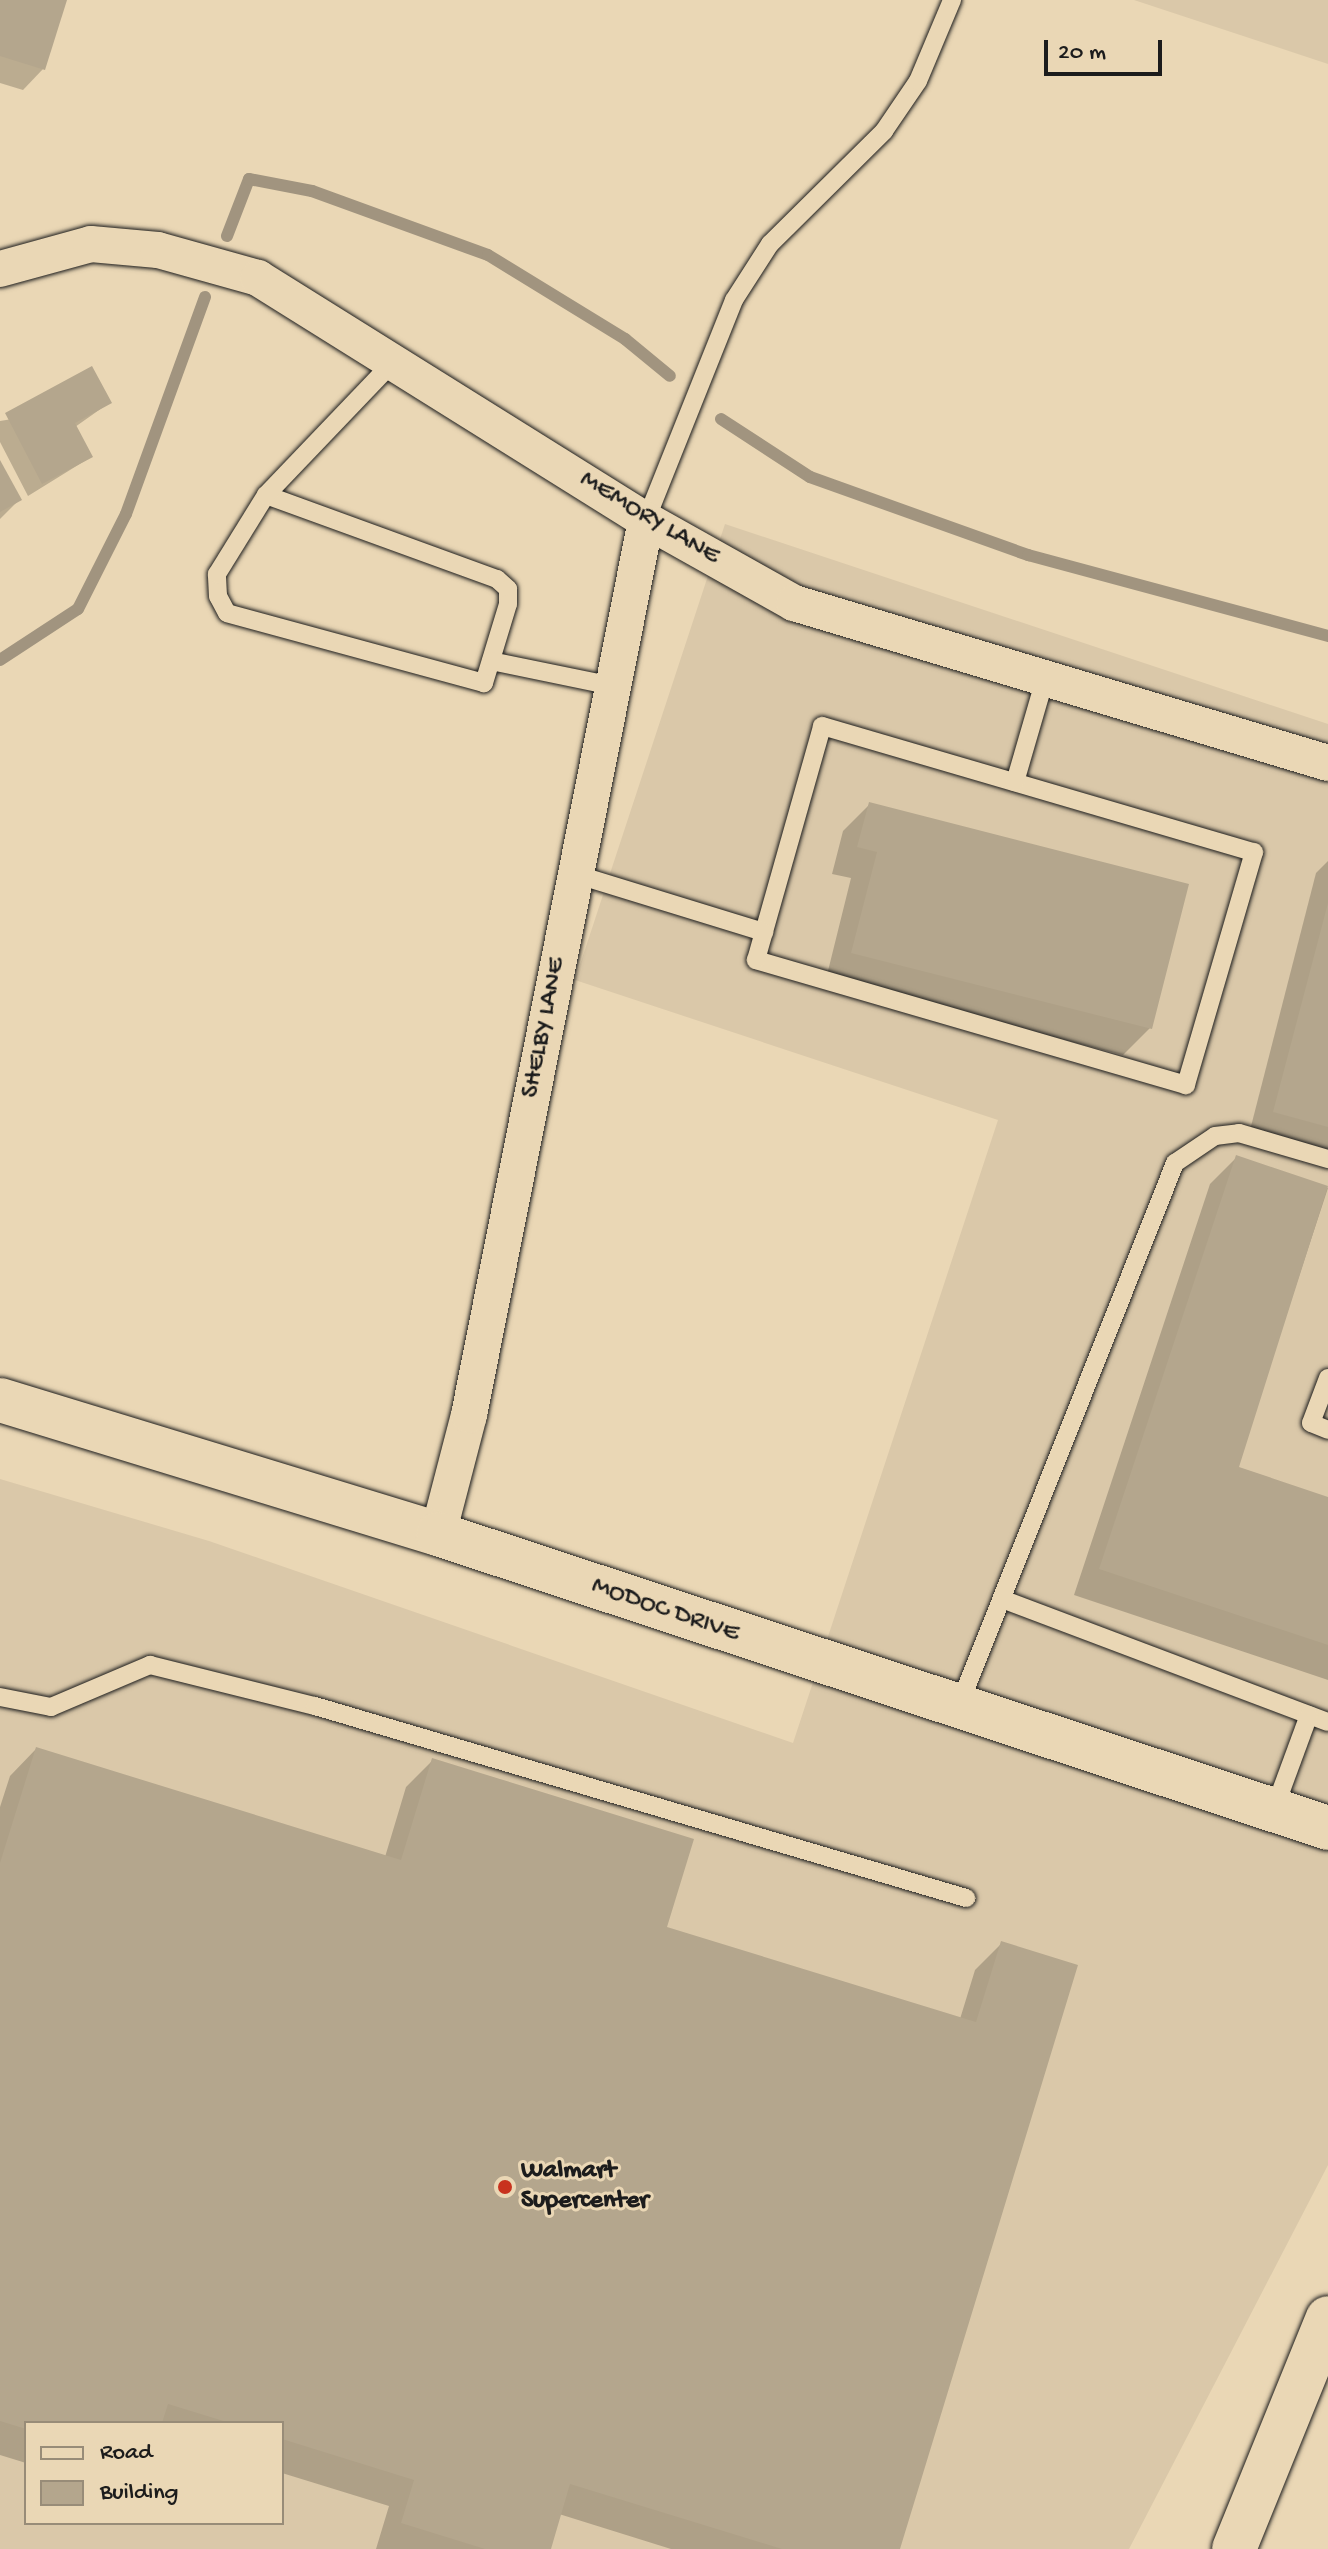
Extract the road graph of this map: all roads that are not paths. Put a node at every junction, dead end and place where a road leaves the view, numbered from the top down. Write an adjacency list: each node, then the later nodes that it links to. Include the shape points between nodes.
1 (952, 0): 5 (lane, via 918,81 884,131 770,244 734,300)
2 (0, 269): 3 (street, MEMORY LANE, via 91,244 158,250 258,278)
3 (393, 362): 4 (lane); 5 (street, MEMORY LANE)
4 (266, 495): 6 (lane, via 497,579 508,589 508,604); 6 (lane, via 217,574 227,613 484,683)
5 (646, 520): 7 (street, MEMORY LANE, via 794,603); 8 (street, SHELBY LANE)
6 (491, 661): 8 (lane)
7 (1044, 682): 9 (street, MEMORY LANE); 10 (lane)
8 (613, 686): 11 (street, SHELBY LANE)
9 (1328, 763)
10 (1015, 782): 12 (lane, via 822,726); 12 (lane, via 1254,852 1186,1085 756,960)
11 (575, 874): 12 (lane); 17 (street, SHELBY LANE, via 469,1415)
12 (764, 932)
13 (1328, 1159): 18 (lane, via 1239,1133 1204,1141 1175,1163)
14 (1328, 1378): 16 (lane, via 1311,1423)
15 (0, 1400): 17 (street, MODOC DRIVE)
16 (1328, 1430)
17 (438, 1534): 20 (street, MODOC DRIVE)
18 (1002, 1599): 20 (lane); 21 (lane)
19 (0, 1697): 25 (lane, via 51,1707 150,1665 315,1706)
20 (957, 1711): 23 (street, MODOC DRIVE)
21 (1309, 1715): 22 (lane); 23 (lane)
22 (1328, 1722)
23 (1273, 1811): 24 (street, MODOC DRIVE)
24 (1328, 1828)
25 (966, 1898)
26 (1328, 2318): 27 (street)
27 (1234, 2549)

